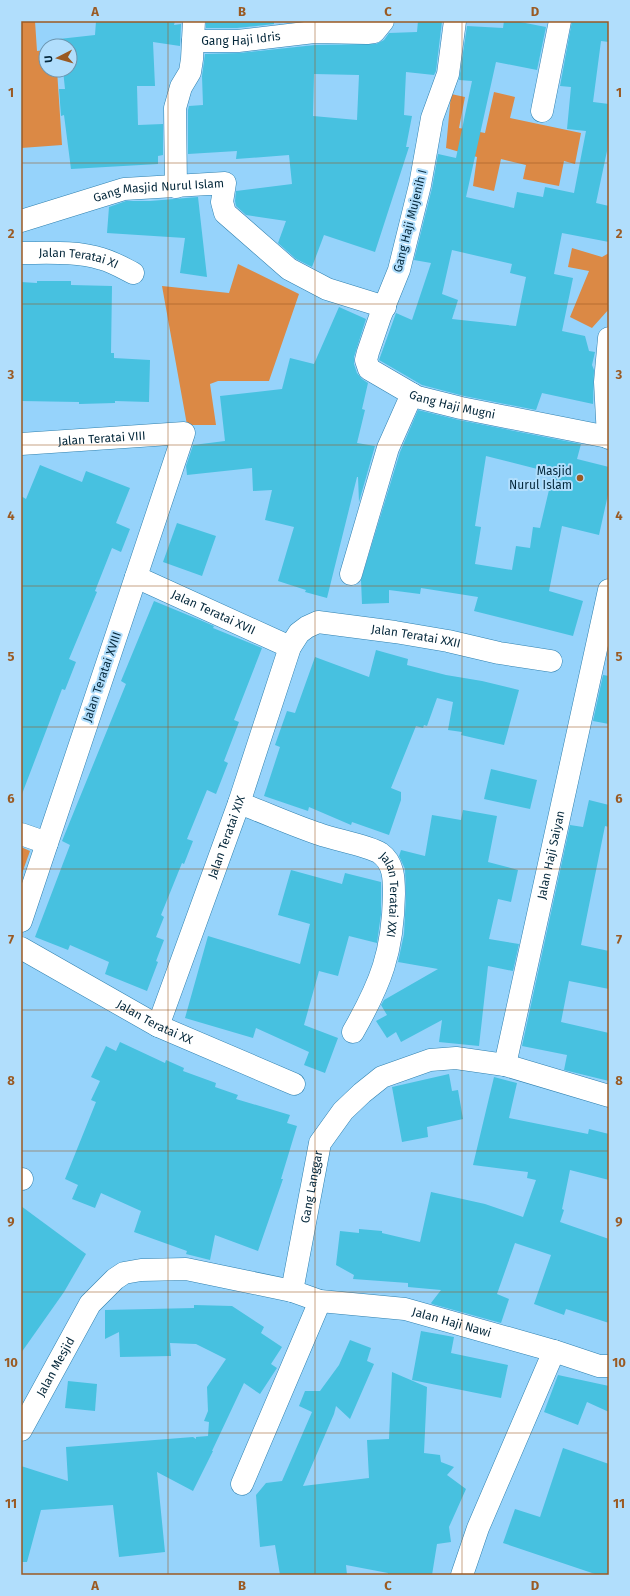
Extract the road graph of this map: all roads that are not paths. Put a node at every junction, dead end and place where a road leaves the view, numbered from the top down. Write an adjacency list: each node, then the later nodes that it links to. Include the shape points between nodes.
1 (383, 21): 4 (street, Gang Haji Idris, via 374,32 367,33 314,32 238,41)
2 (455, 21): 10 (street, Gang Haji Mujenih I, via 448,74 432,118 420,185 399,270)
3 (560, 21): 5 (street)
4 (194, 31): 6 (street, Gang Haji Idris, via 190,72 181,87 174,108)
5 (542, 111)
6 (176, 187): 7 (street, Gang Masjid Nurul Islam, via 124,189); 10 (street, Gang Masjid Nurul Islam, via 225,183 222,202 225,213 289,269 327,289)
7 (21, 221)
8 (21, 253): 9 (street, Jalan Teratai XI, via 71,253 115,264)
9 (133, 273)
10 (385, 307): 12 (street, Gang Haji Mujenih I, via 366,360 369,369)
11 (609, 338): 14 (street, via 605,382)
12 (412, 394): 14 (street, Gang Haji Mugni, via 461,408); 16 (street, Gang Haji Mugni, via 388,448)
13 (184, 433): 15 (street, Jalan Teratai VIII); 17 (street, Jalan Teratai XVIII)
14 (608, 437)
15 (21, 444)
16 (351, 574)
17 (136, 577): 19 (street, Jalan Teratai XVII); 24 (street, Jalan Teratai XVIII)
18 (609, 590): 20 (street)
19 (290, 647): 21 (street, Jalan Teratai XXII, via 298,633 318,622 395,632); 22 (street, Jalan Teratai XIX)
20 (603, 647): 29 (street, Jalan Haji Saiyan)
21 (551, 661)
22 (239, 803): 27 (street, Jalan Teratai XIX); 28 (street, Jalan Teratai XXI, via 319,834 375,850 389,864 394,878 391,940 377,986)
23 (21, 834): 24 (street)
24 (47, 842): 25 (street, Jalan Teratai XVIII)
25 (21, 921)
26 (21, 948): 27 (street, Jalan Teratai XX)
27 (158, 1026): 30 (street, Jalan Teratai XX)
28 (353, 1032)
29 (505, 1065): 31 (street, Gang Langgar); 32 (street, Gang Langgar, via 456,1058 430,1060 382,1077 343,1111 320,1143)
30 (294, 1084)
31 (609, 1096)
32 (292, 1291): 33 (street, Jalan Haji Nawi); 36 (street, Jalan Mesjid, via 186,1269 124,1273 90,1304)
33 (320, 1301): 34 (street, Jalan Haji Nawi, via 405,1309); 37 (street)
34 (554, 1351): 35 (street, Jalan Haji Nawi, via 599,1366); 38 (street, via 478,1528)
35 (609, 1366)
36 (21, 1430)
37 (242, 1484)
38 (462, 1575)

